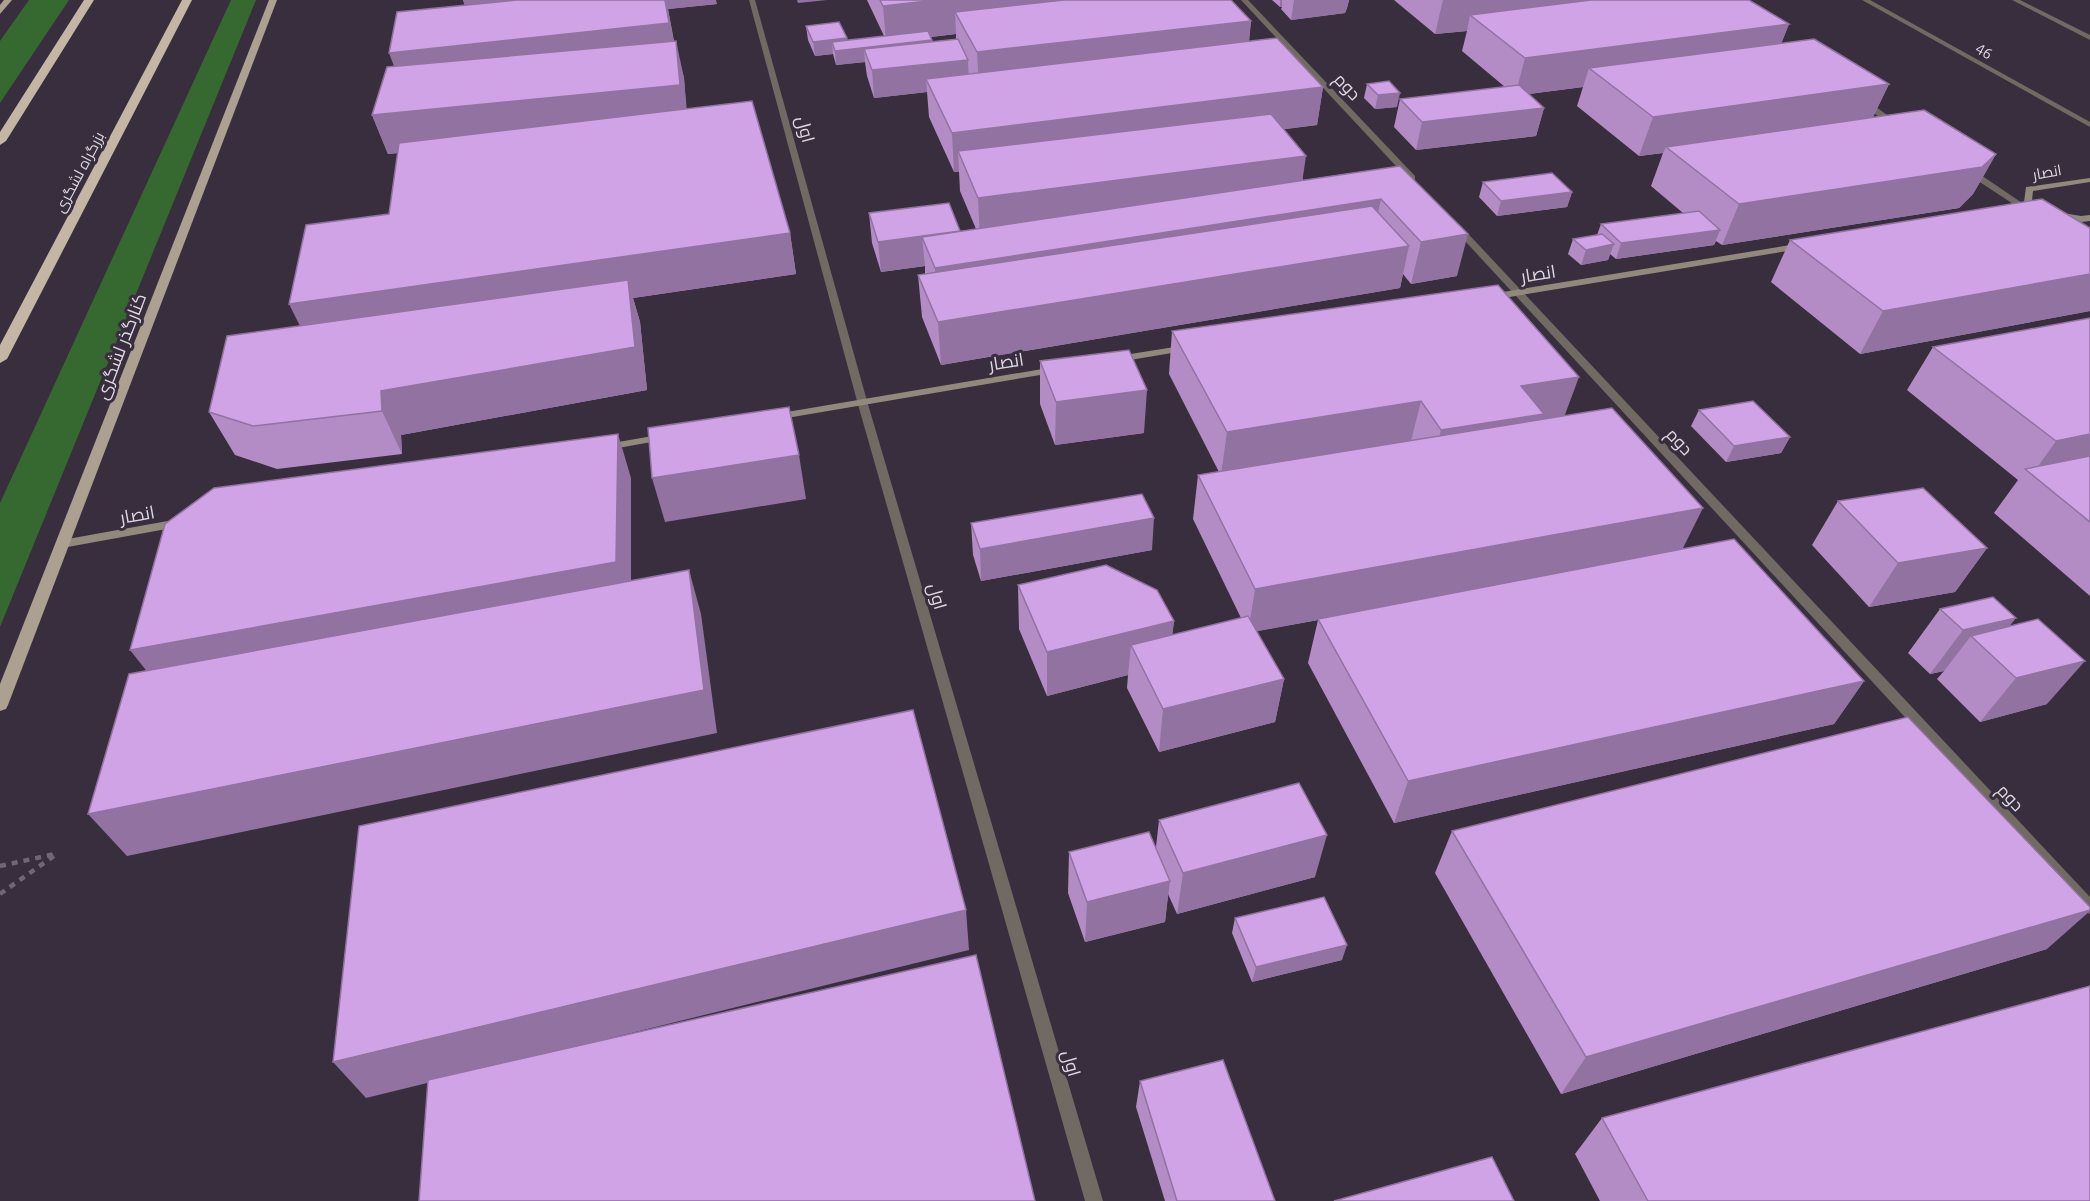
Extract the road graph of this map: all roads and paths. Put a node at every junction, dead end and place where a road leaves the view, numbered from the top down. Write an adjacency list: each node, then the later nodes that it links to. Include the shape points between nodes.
1 (8, 0): 9 (main road)
2 (89, 0): 14 (highway)
3 (187, 0): 27 (highway, بزرگراه لشگری)
4 (273, 0): 35 (main road, کنارگذر لشگری)
5 (752, 0): 30 (street, اول)
6 (1244, 0): 17 (street, دوم)
7 (1865, 0): 12 (street, 46)
8 (2015, 0): 10 (street)
9 (0, 11)
10 (2090, 38)
11 (1857, 98): 13 (street)
12 (2090, 125)
13 (1907, 131)
14 (0, 141)
15 (1957, 164): 19 (street)
16 (2090, 180): 19 (street, انصار, via 2029,189)
17 (1422, 189)
18 (2015, 212): 19 (street)
19 (2034, 212)
20 (2049, 213): 22 (street)
21 (1446, 215): 24 (street, دوم)
22 (2090, 218)
23 (1814, 244): 24 (street, انصار)
24 (1519, 292): 25 (street, انصار); 39 (street, دوم)
25 (1484, 298)
26 (1203, 345): 28 (street)
27 (0, 359)
28 (1109, 360)
29 (1062, 368): 30 (street, انصار)
30 (862, 401): 31 (street, انصار); 40 (street, اول)
31 (768, 418)
32 (674, 435): 33 (street)
33 (592, 450)
34 (192, 521): 35 (street, انصار)
35 (62, 544): 36 (main road, کنارگذر لشگری)
36 (0, 705)
37 (0, 866): 38 (path, via 58,853)
38 (0, 894)
39 (2090, 907)
40 (1094, 1201)

